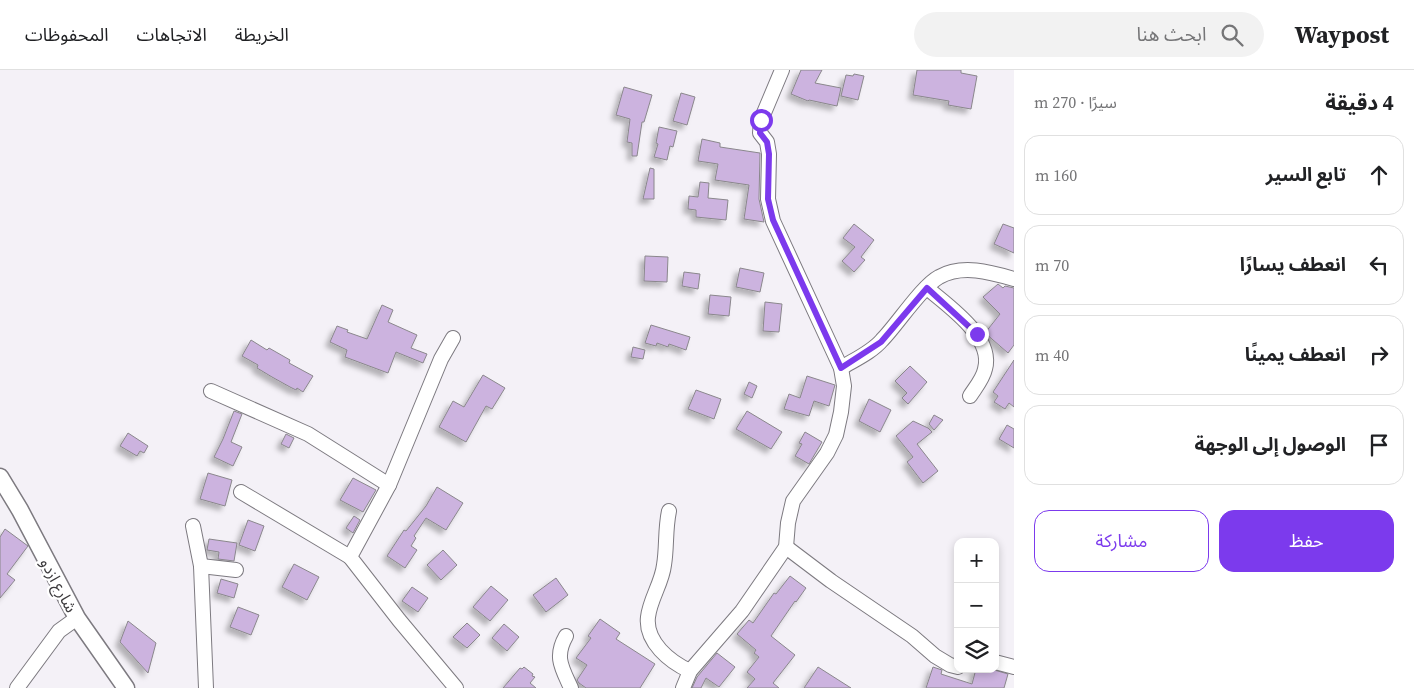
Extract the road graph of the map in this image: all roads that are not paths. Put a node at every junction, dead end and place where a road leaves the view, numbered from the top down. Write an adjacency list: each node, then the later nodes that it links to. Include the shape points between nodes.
1 (782, 70): 5 (street, via 761,120 760,133 767,142 769,154 768,199 773,220)
2 (1014, 279): 3 (street, via 989,272 958,270 938,277)
3 (927, 288): 5 (street, via 881,342); 7 (street, via 977,334 983,345 987,359 985,372)
4 (453, 338): 9 (street, via 441,359)
5 (841, 368): 13 (street, via 844,386 836,435 793,501)
6 (211, 391): 9 (street, via 308,434)
7 (970, 396)
8 (0, 477): 17 (street, شارع ازدو)
9 (389, 486): 14 (street)
10 (241, 492): 14 (street)
11 (669, 511): 22 (street, via 664,567 648,616 648,630 665,656)
12 (193, 526): 15 (street)
13 (786, 547): 20 (street, via 912,636 935,656); 22 (street, via 742,611)
14 (350, 557): 26 (street)
15 (201, 566): 16 (street); 25 (street)
16 (236, 570)
17 (77, 618): 23 (street, via 59,631); 24 (street, شارع ازدو)
18 (566, 636): 27 (street, via 560,647 560,664)
19 (999, 663): 21 (street)
20 (954, 666)
21 (1014, 667)
22 (690, 672): 28 (street)
23 (17, 688)
24 (126, 688)
25 (206, 688)
26 (456, 688)
27 (571, 688)
28 (683, 688)

